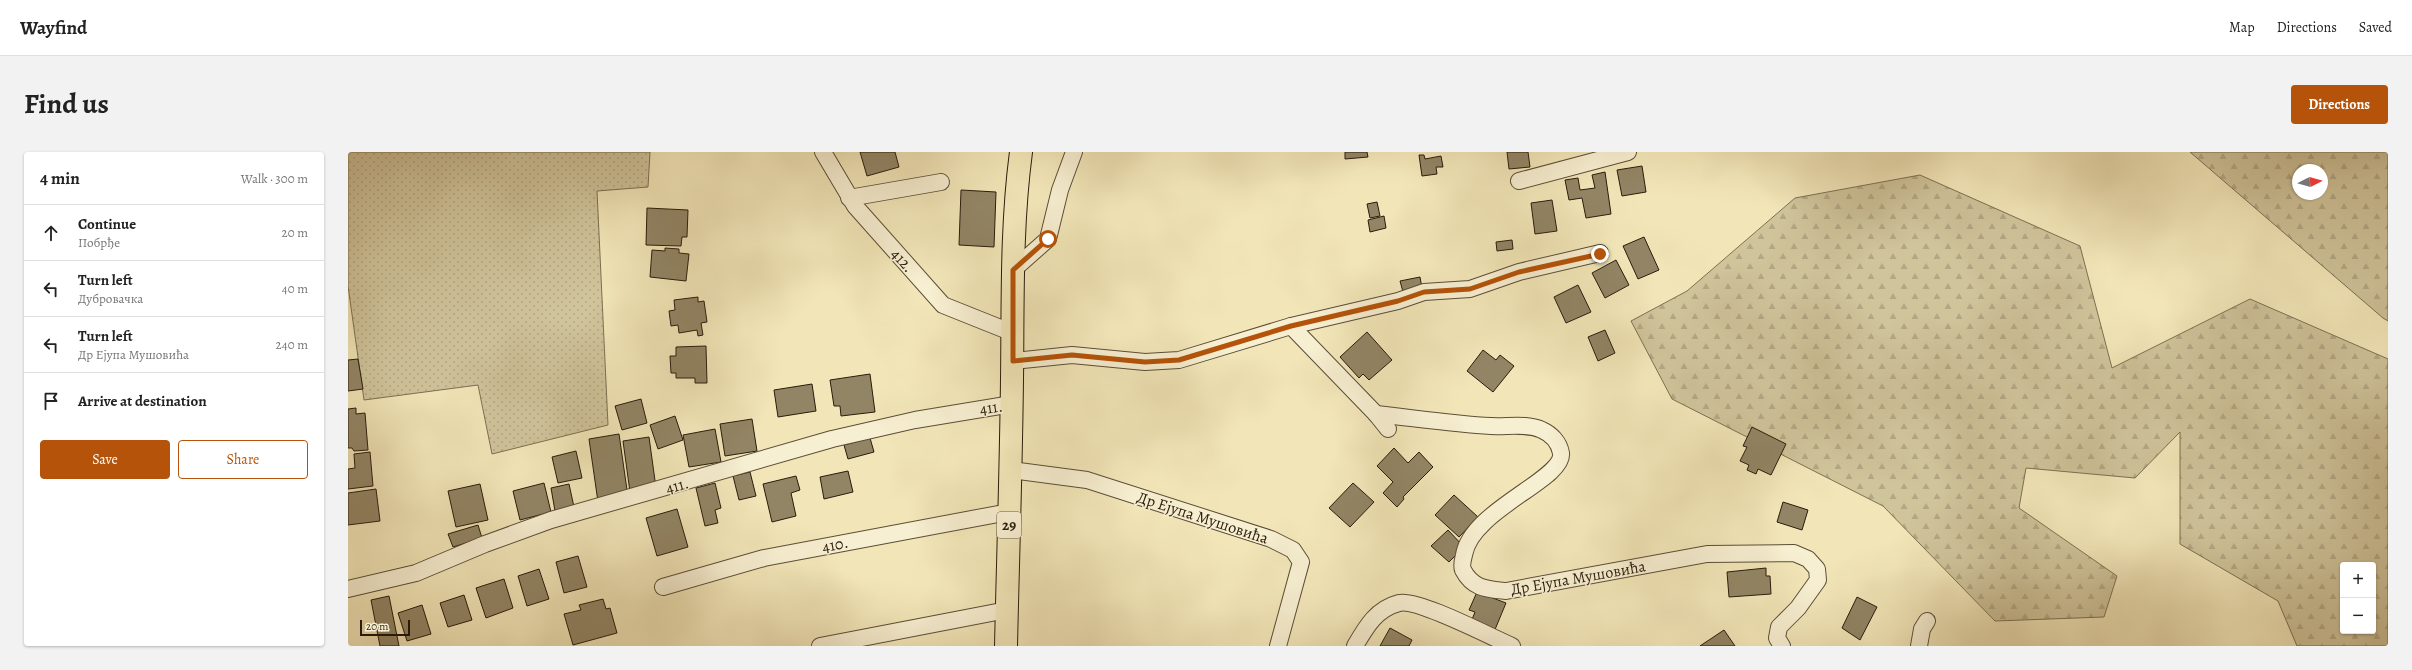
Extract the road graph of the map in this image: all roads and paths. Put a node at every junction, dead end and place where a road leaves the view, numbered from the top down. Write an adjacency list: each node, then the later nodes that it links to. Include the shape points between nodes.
1 (823, 152): 7 (street, 412.)
2 (1021, 152): 9 (main road, 29)
3 (1074, 152): 9 (street, via 1060,190 1048,239)
4 (1628, 152): 5 (street)
5 (1519, 181)
6 (942, 182): 7 (street)
7 (849, 198): 11 (street, 412., via 943,305)
8 (1600, 254): 10 (street, via 1519,272 1470,289 1424,292 1398,301)
9 (1013, 270): 11 (main road, 29)
10 (1291, 326): 12 (street, via 1195,356 1164,362 1072,355); 14 (street)
11 (1013, 333): 12 (main road, 29)
12 (1013, 361): 13 (main road, 29)
13 (1012, 404): 16 (main road, 29); 19 (street, 411., via 915,420 832,439 551,520 416,573)
14 (1376, 414): 15 (street); 27 (street, Др Ејупа Мушовића, via 1491,426 1524,426 1541,429 1555,438 1561,453 1558,465 1545,477 1495,511 1478,529 1464,550 1462,567 1468,580 1485,588 1506,591 1706,554 1794,553 1808,559 1817,569 1818,580 1798,608 1779,627 1777,638)
15 (1388, 429)
16 (1011, 470): 17 (main road, 29); 24 (street, Др Ејупа Мушовића, via 1087,480 1271,539 1293,550 1301,562)
17 (1009, 512): 18 (street, 410., via 764,558); 20 (main road, 29)
18 (662, 587)
19 (348, 589)
20 (1007, 610): 22 (street); 23 (main road, 29)
21 (1927, 621): 28 (street, via 1922,629)
22 (820, 646)
23 (1006, 646)
24 (1278, 646)
25 (1355, 646): 26 (street, via 1370,620 1400,602 1418,604)
26 (1512, 646)
27 (1782, 646)
28 (1919, 646)

